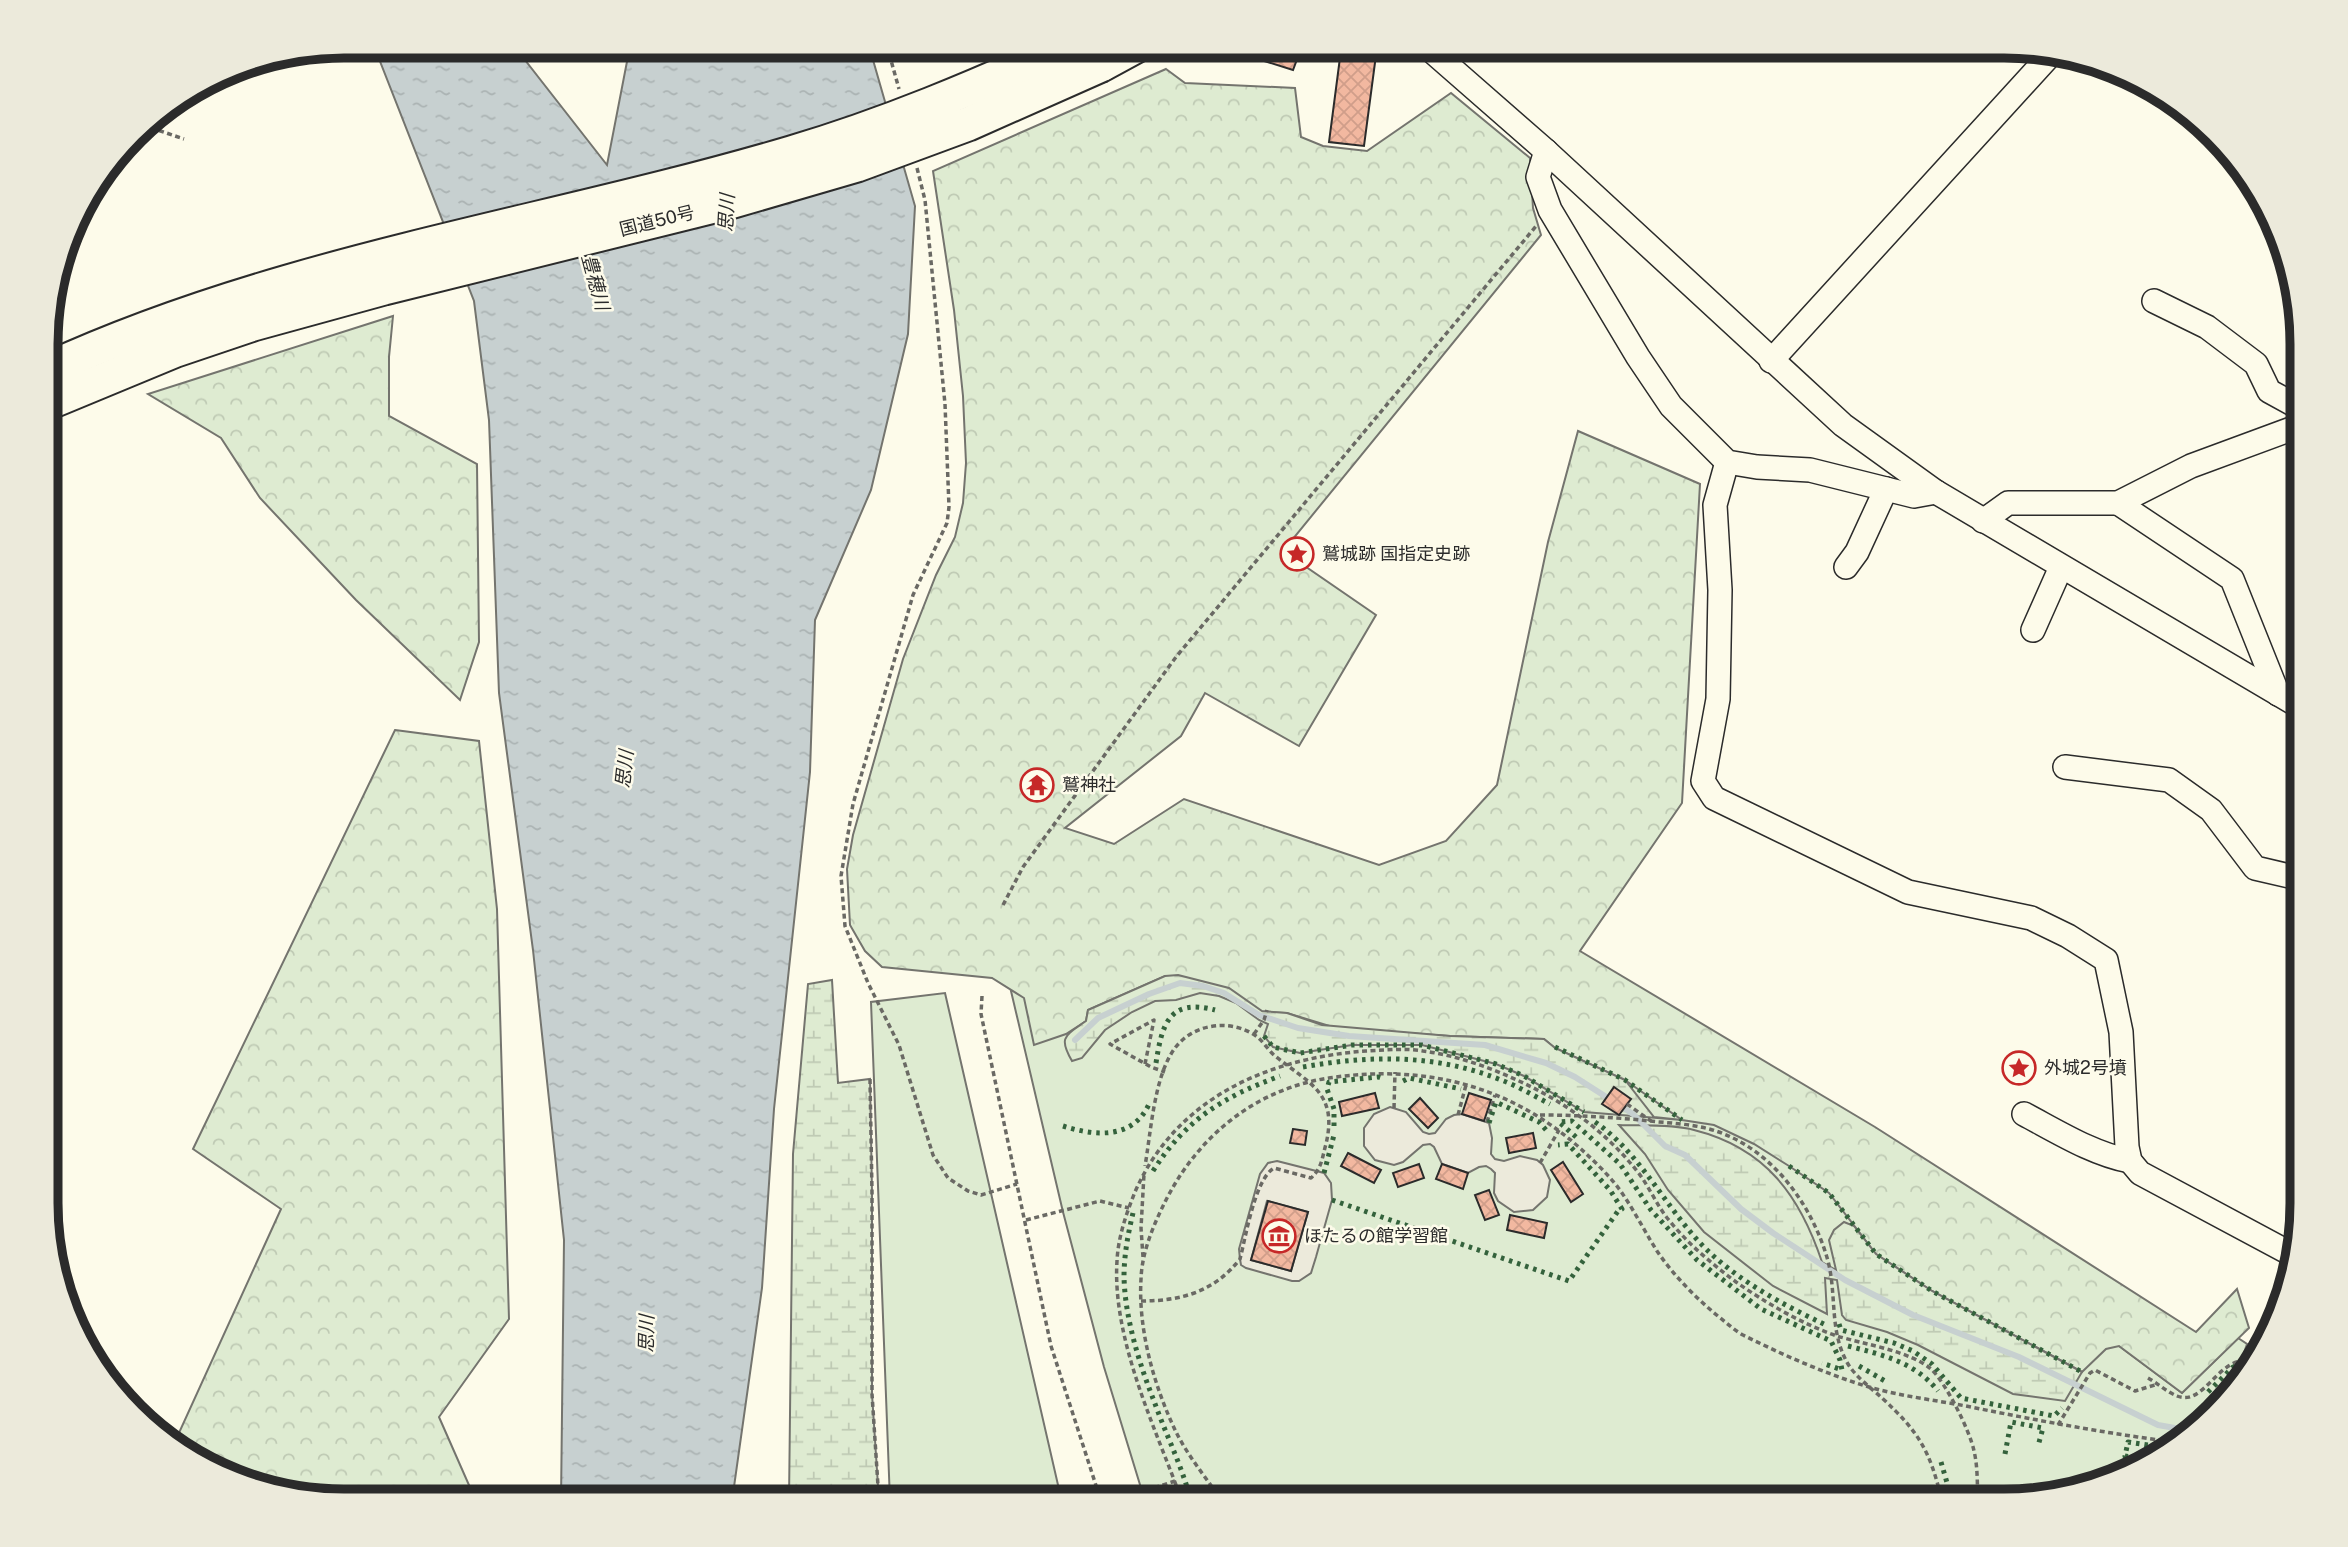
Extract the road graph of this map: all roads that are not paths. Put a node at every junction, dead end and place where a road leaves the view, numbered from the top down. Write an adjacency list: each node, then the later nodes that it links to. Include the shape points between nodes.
1 (1039, 58): 8 (highway, 国道50号, bridge, via 851,135 664,188 288,282 167,320)
2 (1114, 58): 9 (highway, 国道50号, bridge, via 968,124 857,165 253,324 165,354)
3 (1440, 58): 5 (street)
4 (2045, 61): 7 (street)
5 (1546, 151): 7 (street); 12 (street, via 1538,177 1550,210 1671,406)
6 (2154, 301): 10 (street, via 2207,327 2256,364 2269,391)
7 (1771, 361): 14 (street, via 1843,425)
8 (58, 365)
9 (58, 399)
10 (2290, 402)
11 (2290, 429): 15 (street, via 2192,466)
12 (1727, 462): 13 (street, via 1811,470); 25 (street, via 1715,505 1720,590 1718,699 1703,780 1714,798 1908,892 2031,918 2106,960 2121,1032)
13 (1886, 489): 14 (street, via 1914,496); 17 (street)
14 (1936, 492): 16 (street)
15 (2118, 503): 16 (street, via 2008,503); 20 (street, via 2232,579)
16 (1983, 521): 18 (street)
17 (1846, 567)
18 (2061, 567): 19 (street); 20 (street)
19 (2033, 630)
20 (2277, 694): 21 (street)
21 (2290, 701)
22 (2065, 768): 23 (street, via 2169,780 2211,810 2255,868)
23 (2290, 875)
24 (2024, 1114): 25 (street, via 2071,1139)
25 (2130, 1161): 26 (street, via 2140,1173)
26 (2286, 1251)

